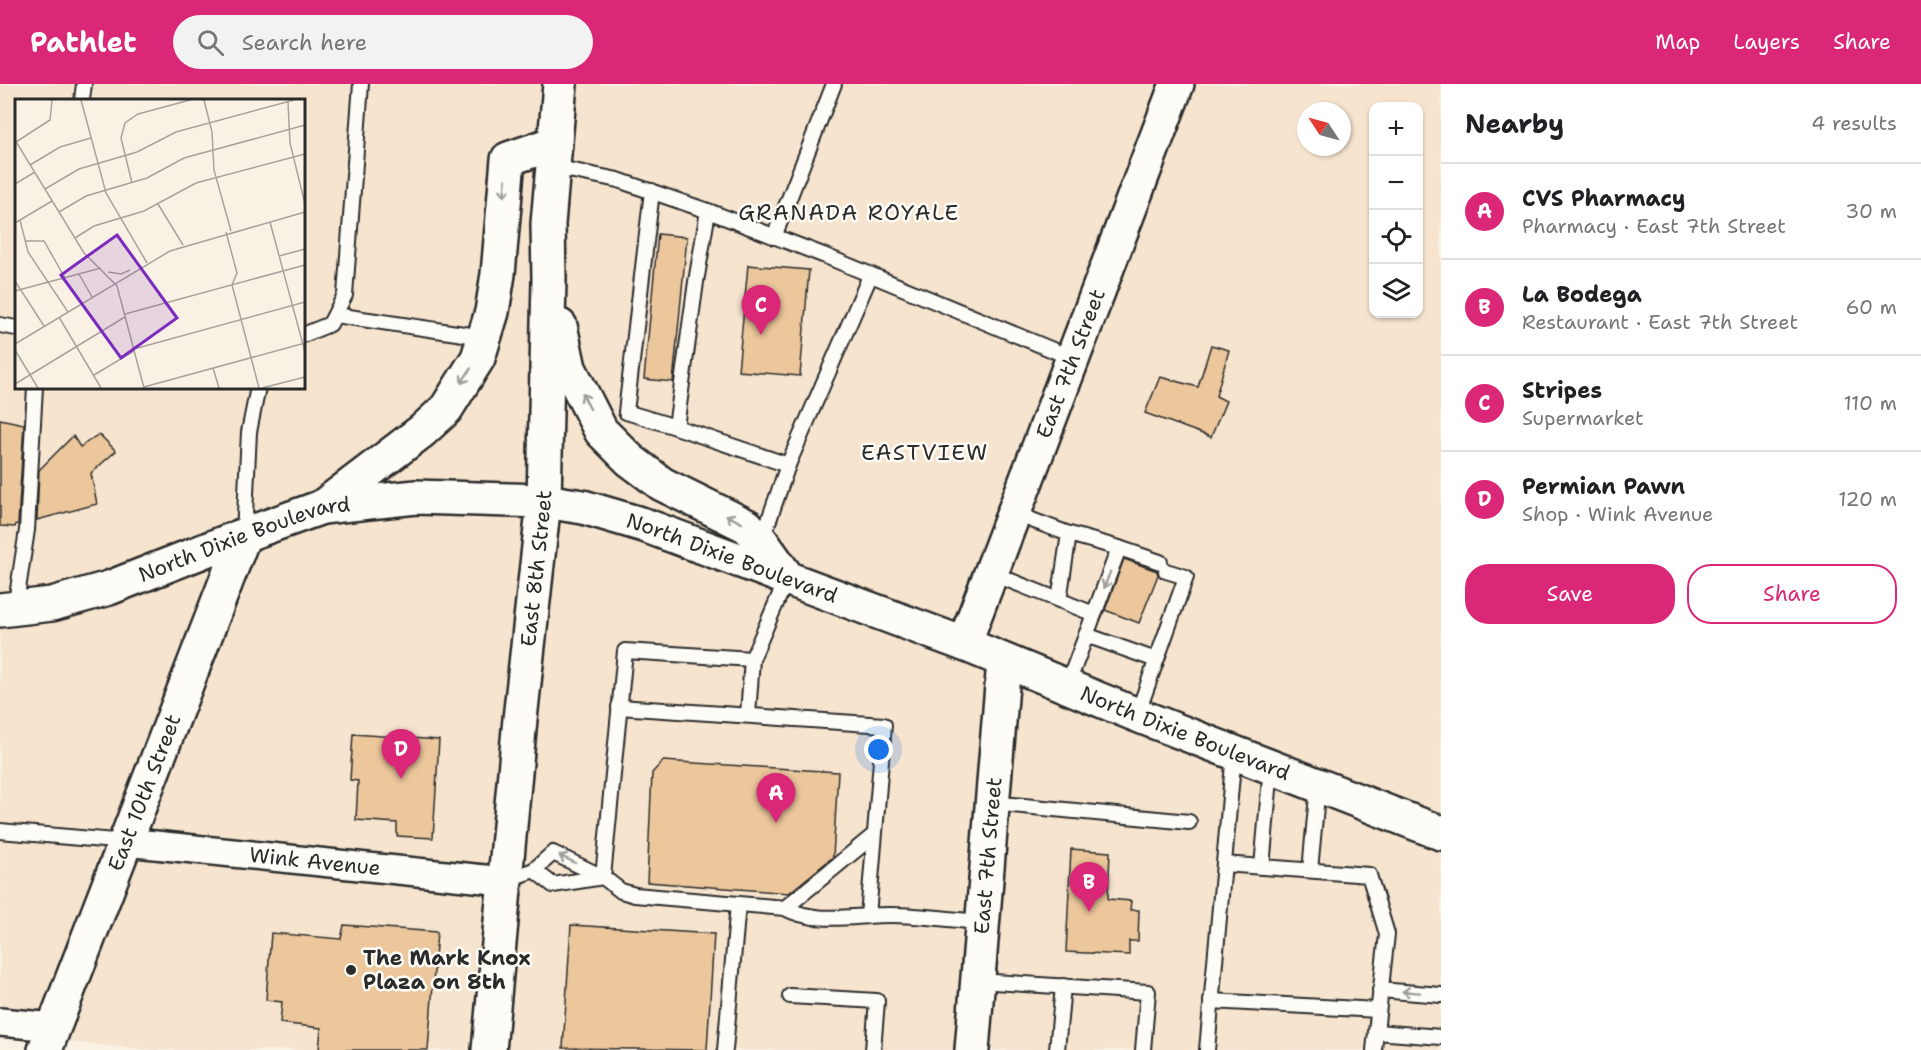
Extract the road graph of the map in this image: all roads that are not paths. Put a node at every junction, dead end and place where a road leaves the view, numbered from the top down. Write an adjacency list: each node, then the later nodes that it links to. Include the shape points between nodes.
1 (84, 84): 6 (lane)
2 (361, 84): 13 (lane, via 345,296)
3 (560, 84): 7 (main road, East 8th Street)
4 (834, 84): 10 (lane)
5 (1178, 84): 18 (main road, East 7th Street)
6 (82, 99)
7 (554, 155): 8 (lane); 12 (main road, East 8th Street, via 548,224); 17 (main road, one-way to 17, via 508,159 498,274)
8 (652, 191): 9 (lane); 21 (lane, via 645,308 626,412)
9 (708, 211): 10 (lane); 21 (lane, via 690,279)
10 (774, 237): 11 (lane)
11 (870, 276): 18 (lane); 22 (lane)
12 (549, 279): 23 (main road, East 8th Street); 28 (main road, one-way to 12, via 747,526 663,484 630,460 601,431 569,368)
13 (335, 315): 16 (lane, via 330,324); 17 (lane)
14 (0, 325): 15 (lane)
15 (15, 328)
16 (304, 335)
17 (484, 337): 24 (main road, one-way to 24, via 478,358 446,409)
18 (1072, 358): 25 (main road, East 7th Street)
19 (35, 388): 33 (lane, via 27,530)
20 (258, 388): 27 (lane, via 249,432)
21 (676, 428): 22 (lane)
22 (788, 465): 28 (lane)
23 (544, 501): 24 (main road, North Dixie Boulevard, via 416,497); 31 (main road, North Dixie Boulevard, via 583,507 644,525); 58 (main road, East 8th Street)
24 (322, 507): 27 (main road, North Dixie Boulevard)
25 (1013, 513): 26 (lane); 30 (main road, East 7th Street)
26 (1068, 534): 29 (lane); 32 (lane)
27 (243, 535): 33 (main road, North Dixie Boulevard, via 109,588 52,604); 52 (main road, East 10th Street)
28 (762, 542): 31 (main road)
29 (1119, 548): 34 (lane, one-way to 34); 38 (lane, via 1186,576)
30 (991, 573): 32 (lane); 36 (main road, East 7th Street)
31 (787, 577): 36 (main road, North Dixie Boulevard); 37 (lane)
32 (1059, 600): 34 (lane)
33 (8, 610)
34 (1094, 614): 35 (lane)
35 (1086, 635): 38 (lane); 40 (lane)
36 (964, 644): 39 (main road, North Dixie Boulevard)
37 (752, 659): 41 (lane, via 625,651); 42 (lane)
38 (1156, 660): 43 (lane)
39 (1004, 661): 40 (main road, North Dixie Boulevard); 47 (main road, East 7th Street)
40 (1066, 686): 43 (main road, North Dixie Boulevard)
41 (619, 707): 42 (lane); 57 (lane)
42 (748, 715): 51 (lane, via 884,725)
43 (1137, 715): 44 (main road, North Dixie Boulevard)
44 (1234, 753): 45 (main road, North Dixie Boulevard); 53 (lane)
45 (1271, 767): 46 (main road, North Dixie Boulevard); 54 (lane)
46 (1318, 785): 50 (main road, North Dixie Boulevard); 56 (lane)
47 (992, 803): 48 (lane); 62 (main road, East 7th Street)
48 (1189, 822)
49 (0, 831): 52 (lane)
50 (1441, 831)
51 (874, 836): 60 (lane); 61 (lane)
52 (126, 842): 58 (street, Wink Avenue); 73 (main road, East 10th Street)
53 (1224, 864): 54 (lane); 68 (lane)
54 (1262, 867): 56 (lane)
55 (534, 870): 57 (lane, via 553,885); 57 (lane, one-way to 55, via 553,853); 58 (lane)
56 (1310, 870): 65 (lane, via 1369,875 1387,934)
57 (603, 877): 59 (lane, via 621,891 635,895)
58 (504, 881): 74 (main road, East 8th Street)
59 (738, 904): 60 (lane); 75 (lane)
60 (785, 908): 61 (lane, via 796,914)
61 (868, 916): 62 (lane)
62 (982, 922): 63 (main road, East 7th Street)
63 (978, 981): 64 (lane); 77 (main road, East 7th Street)
64 (1063, 986): 78 (lane); 79 (lane, via 1149,992)
65 (1380, 990): 66 (lane, one-way to 65); 69 (lane)
66 (1441, 994)
67 (790, 996): 76 (lane, via 877,1001)
68 (1211, 1001): 69 (lane); 80 (lane)
69 (1378, 1011): 71 (lane)
70 (0, 1022): 73 (street)
71 (1376, 1032): 72 (lane); 81 (lane)
72 (1441, 1037)
73 (49, 1038)
74 (489, 1050)
75 (725, 1050)
76 (873, 1050)
77 (972, 1050)
78 (1057, 1050)
79 (1143, 1050)
80 (1207, 1050)
81 (1374, 1050)

